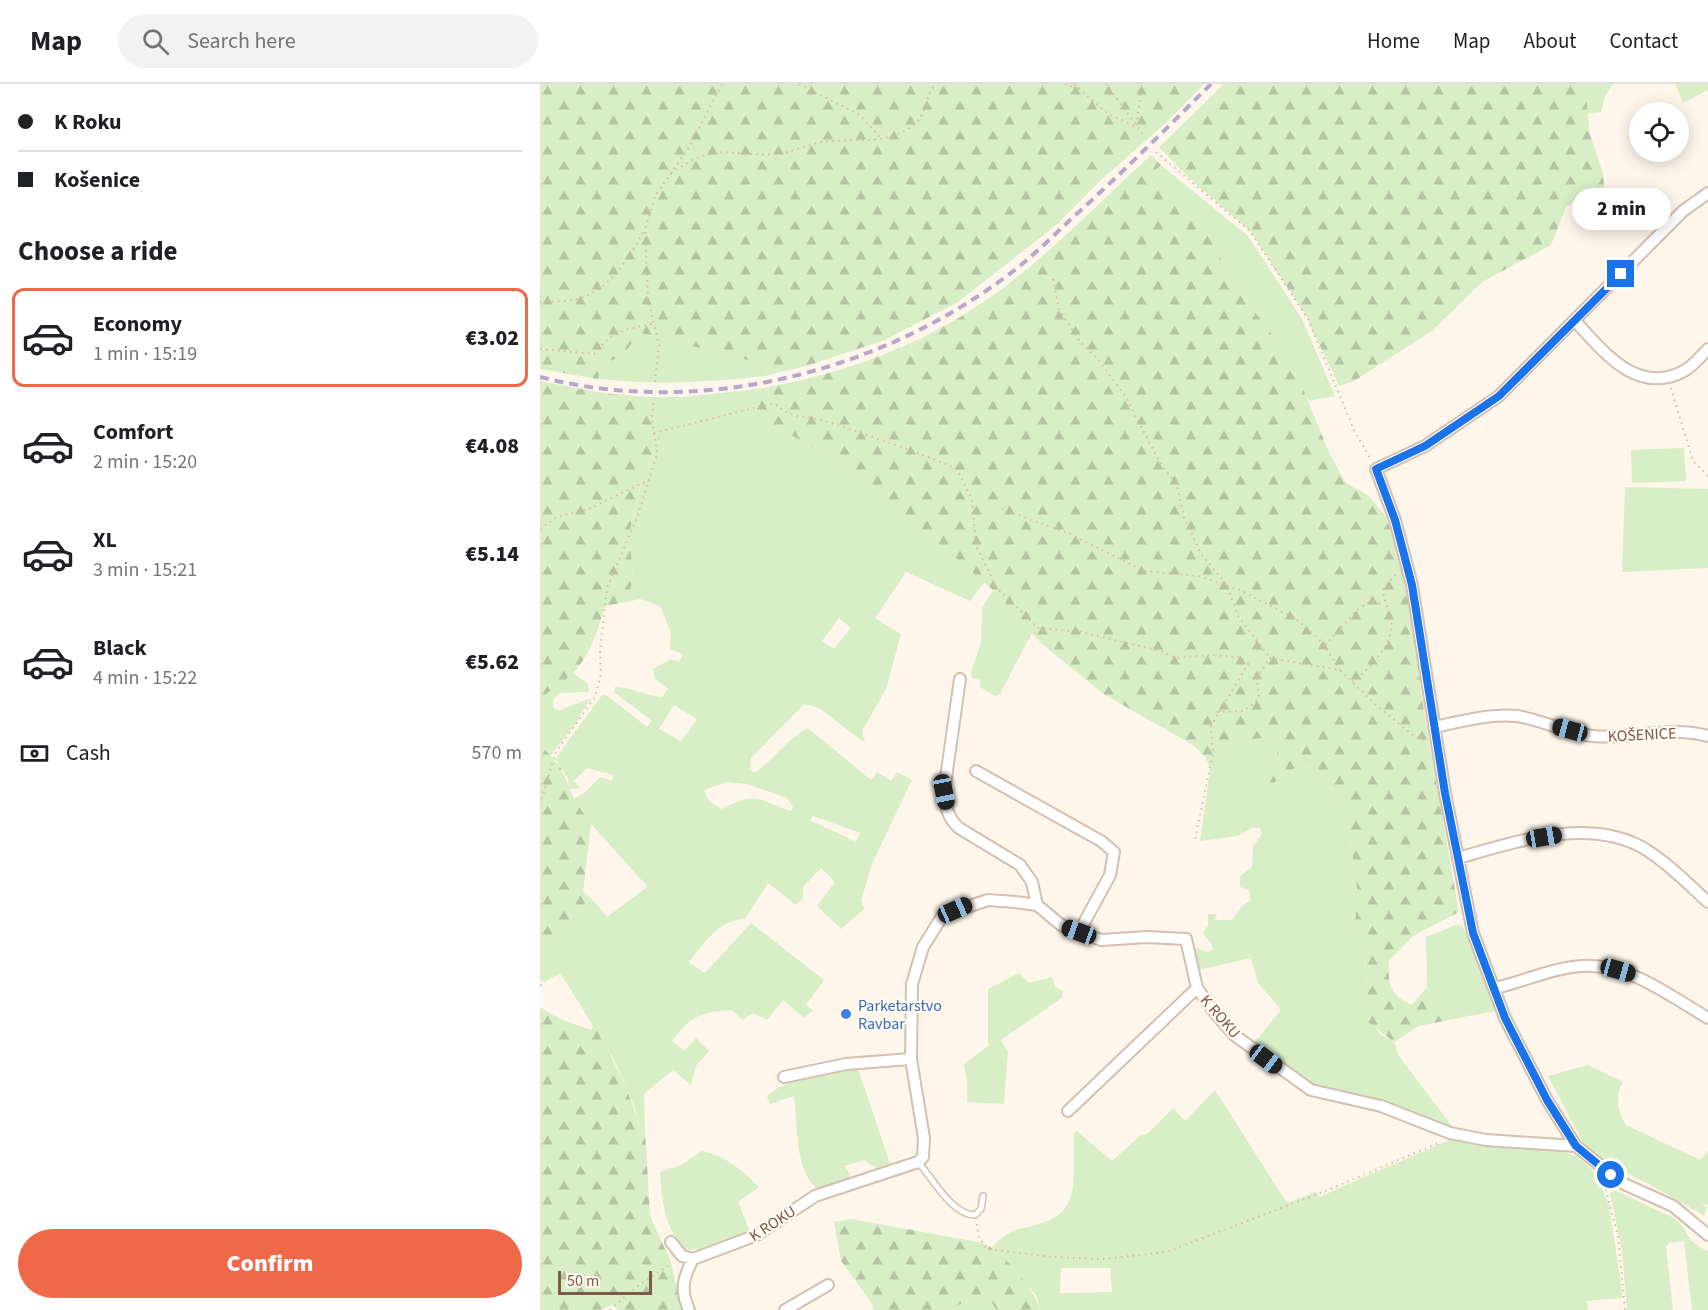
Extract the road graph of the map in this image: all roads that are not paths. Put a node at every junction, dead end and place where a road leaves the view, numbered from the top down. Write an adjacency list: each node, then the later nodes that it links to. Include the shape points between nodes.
1 (1708, 193): 2 (street, via 1683,211)
2 (1575, 321): 3 (street, via 1614,362 1639,377 1668,377 1685,370); 5 (street, via 1490,403 1425,446 1376,469 1395,520 1412,585 1428,668)
3 (1708, 348)
4 (960, 679): 10 (street, via 944,792 950,820 1020,865 1032,882)
5 (1434, 727): 6 (street, KOŠENICE, via 1485,717 1516,716 1592,736 1693,732); 8 (street)
6 (1708, 736)
7 (976, 771): 11 (street, via 1091,835 1114,852 1110,875)
8 (1458, 858): 9 (street, via 1558,835 1587,833 1619,838 1661,860); 13 (street, via 1473,933)
9 (1708, 902)
10 (1037, 905): 11 (street, K ROKU, via 1061,926); 15 (street, via 988,900 943,915 923,947 912,984)
11 (1079, 932): 12 (street, K ROKU, via 1101,940 1186,939)
12 (1197, 988): 17 (street); 18 (street, K ROKU, via 1234,1035 1311,1090 1381,1106 1450,1132 1486,1140)
13 (1495, 988): 14 (street, via 1578,966 1605,966 1632,974); 18 (street, via 1505,1018 1547,1100)
14 (1708, 1018)
15 (911, 1059): 16 (street, via 846,1064); 19 (street, via 924,1138 923,1157)
16 (784, 1077)
17 (1068, 1111)
18 (1576, 1146): 21 (street, via 1622,1183 1673,1206)
19 (918, 1162): 20 (lane, via 952,1205 966,1215 975,1215 981,1209); 23 (street, K ROKU, via 815,1196 758,1235)
20 (983, 1196)
21 (1708, 1235)
22 (671, 1242): 23 (street)
23 (688, 1257): 25 (street, via 682,1294)
24 (828, 1285): 26 (street)
25 (688, 1310)
26 (785, 1310)

